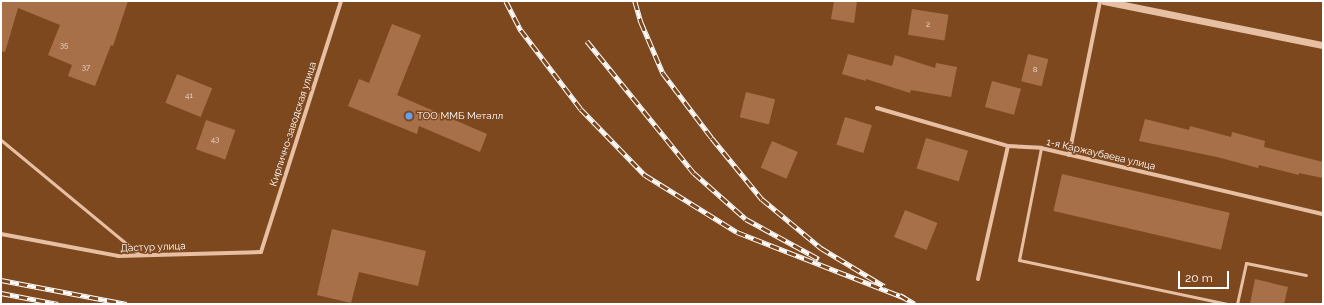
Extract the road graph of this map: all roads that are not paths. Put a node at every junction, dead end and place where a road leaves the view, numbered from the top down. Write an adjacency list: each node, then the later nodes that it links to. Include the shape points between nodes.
1 (341, 1): 12 (street, Кирпично-заводская улица)
2 (1100, 1): 9 (street)
3 (1104, 1): 4 (street)
4 (1323, 45)
5 (877, 108): 7 (street, 1-я Каржаубаева улица)
6 (1, 140): 13 (lane)
7 (1008, 146): 8 (street, 1-я Каржаубаева улица); 15 (street)
8 (1041, 148): 9 (street, 1-я Каржаубаева улица); 16 (lane, via 1020,260)
9 (1069, 156): 10 (street, 1-я Каржаубаева улица)
10 (1323, 214)
11 (1, 234): 13 (street, Дастур улица, via 118,256)
12 (260, 252): 13 (street, Дастур улица)
13 (140, 256)
14 (1306, 274): 17 (lane, via 1246,263)
15 (978, 279)
16 (1227, 304)
17 (1237, 304)

